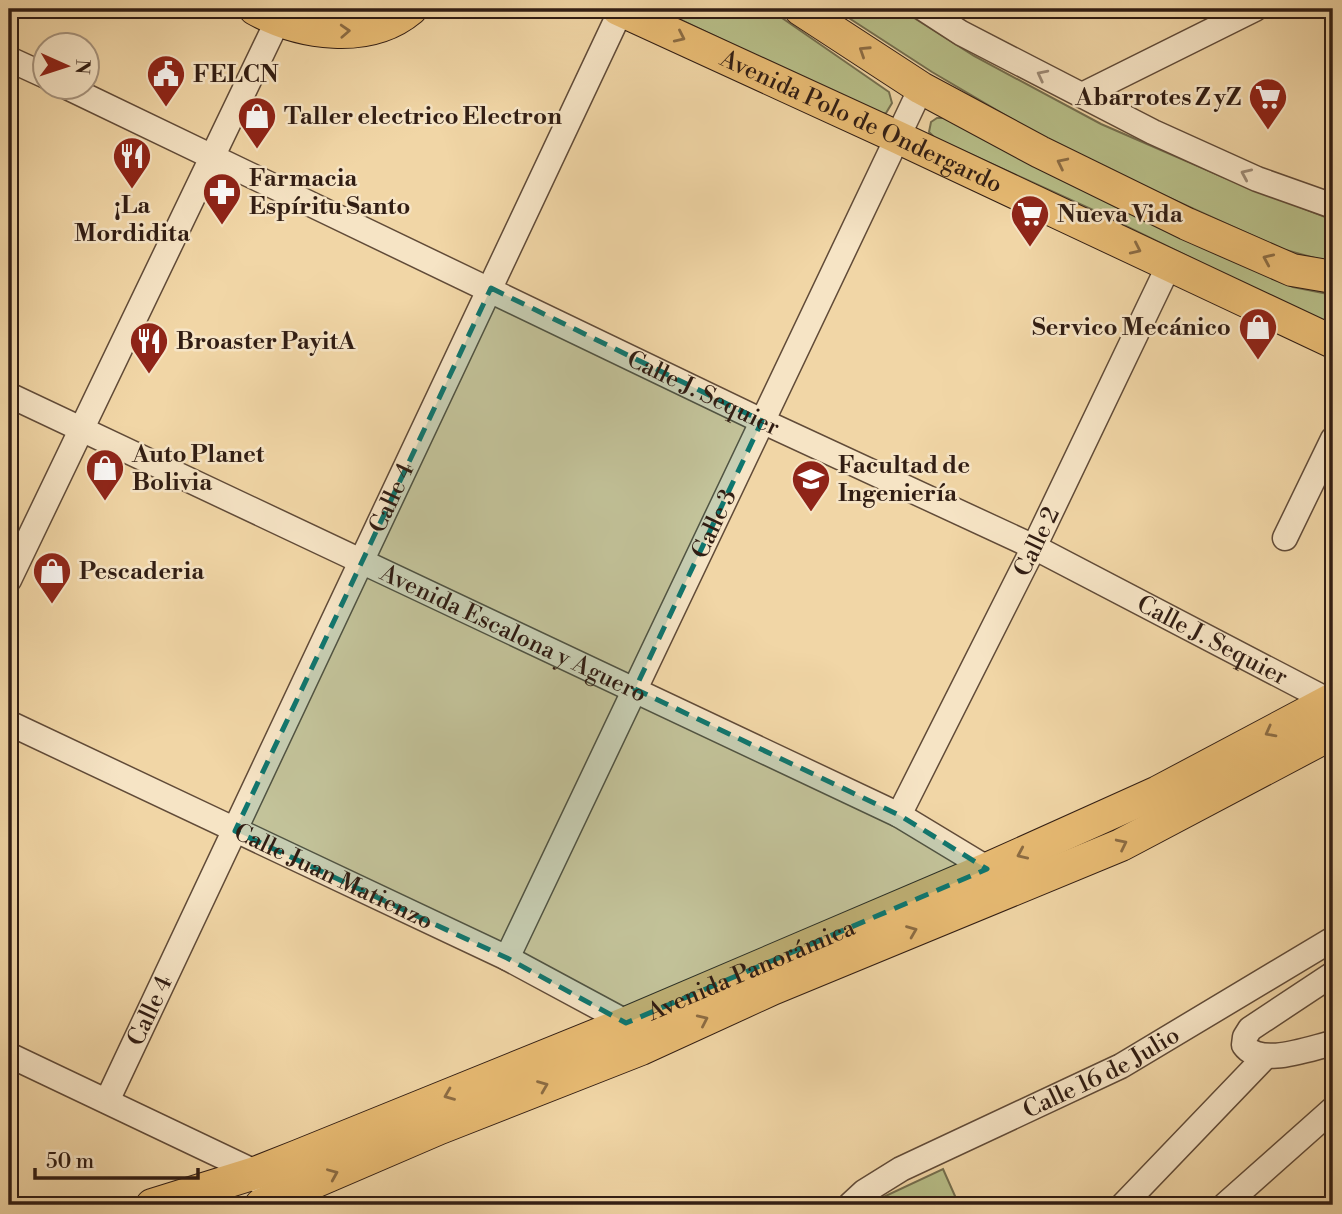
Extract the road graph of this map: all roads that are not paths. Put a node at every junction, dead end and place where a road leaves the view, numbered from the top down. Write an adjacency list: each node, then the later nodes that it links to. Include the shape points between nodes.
1 (411, 9): 6 (main road, one-way to 1, via 305,29 365,30)
2 (800, 9): 9 (main road, Avenida Polo de Ondergardo, one-way to 2)
3 (924, 9): 10 (street, one-way to 3)
4 (1255, 9): 10 (street)
5 (620, 10): 12 (main road, Avenida Polo de Ondergardo, one-way to 12); 17 (street, Calle 4)
6 (267, 14): 13 (street)
7 (9, 59): 8 (street)
8 (32, 70)
9 (920, 88): 12 (street, Calle 3); 16 (main road, Avenida Polo de Ondergardo, one-way to 9, via 1292,270 1187,224)
10 (1082, 95): 14 (street, one-way to 10, via 1257,179)
11 (98, 102): 13 (street, Calle J. Sequier)
12 (897, 137): 15 (main road, Avenida Polo de Ondergardo, one-way to 15); 20 (street, Calle 3)
13 (212, 156): 17 (street, Calle J. Sequier); 21 (street)
14 (1333, 206)
15 (1169, 265): 18 (main road, Avenida Polo de Ondergardo); 24 (street, Calle 2)
16 (1333, 277)
17 (491, 288): 20 (street, Calle J. Sequier); 25 (street, Calle 4)
18 (1333, 342)
19 (9, 395): 21 (street, Avenida Escalona y Aguero)
20 (762, 421): 24 (street, Calle J. Sequier); 27 (street, Calle 3)
21 (80, 429): 25 (street, Avenida Escalona y Aguero); 26 (street)
22 (1333, 439): 23 (street)
23 (1285, 538)
24 (1034, 547): 28 (street, Calle J. Sequier); 31 (street, Calle 2)
25 (363, 561): 27 (street, Avenida Escalona y Aguero); 32 (street, Calle 4)
26 (9, 580)
27 (635, 689): 31 (street, Avenida Escalona y Aguero); 35 (street, Calle 3)
28 (1332, 700): 33 (main road, Avenida Panorámica, one-way to 33)
29 (9, 723): 32 (street, Calle Juan Matienzo)
30 (1333, 733): 33 (main road, Avenida Panorámica, one-way to 30, via 1121,845)
31 (900, 815): 33 (street, Avenida Escalona y Aguero)
32 (235, 831): 35 (street, Calle Juan Matienzo); 41 (street, Calle 4)
33 (992, 883): 37 (main road, Avenida Panorámica)
34 (1333, 939): 44 (street, Calle 16 de Julio, via 1121,1066 914,1163)
35 (507, 958): 37 (street, Calle Juan Matienzo)
36 (1333, 974): 40 (street, via 1246,1033 1244,1045)
37 (634, 1036): 43 (main road, Avenida Panorámica, one-way to 43); 45 (main road, Avenida Panorámica, one-way to 37, via 440,1128)
38 (1333, 1043): 40 (street)
39 (9, 1055): 41 (street)
40 (1265, 1057): 47 (street)
41 (107, 1101): 43 (street)
42 (1333, 1109): 48 (street)
43 (255, 1173): 45 (street); 46 (main road, Avenida Panorámica)
44 (857, 1199)
45 (266, 1203)
46 (152, 1205)
47 (1123, 1205)
48 (1226, 1205)

